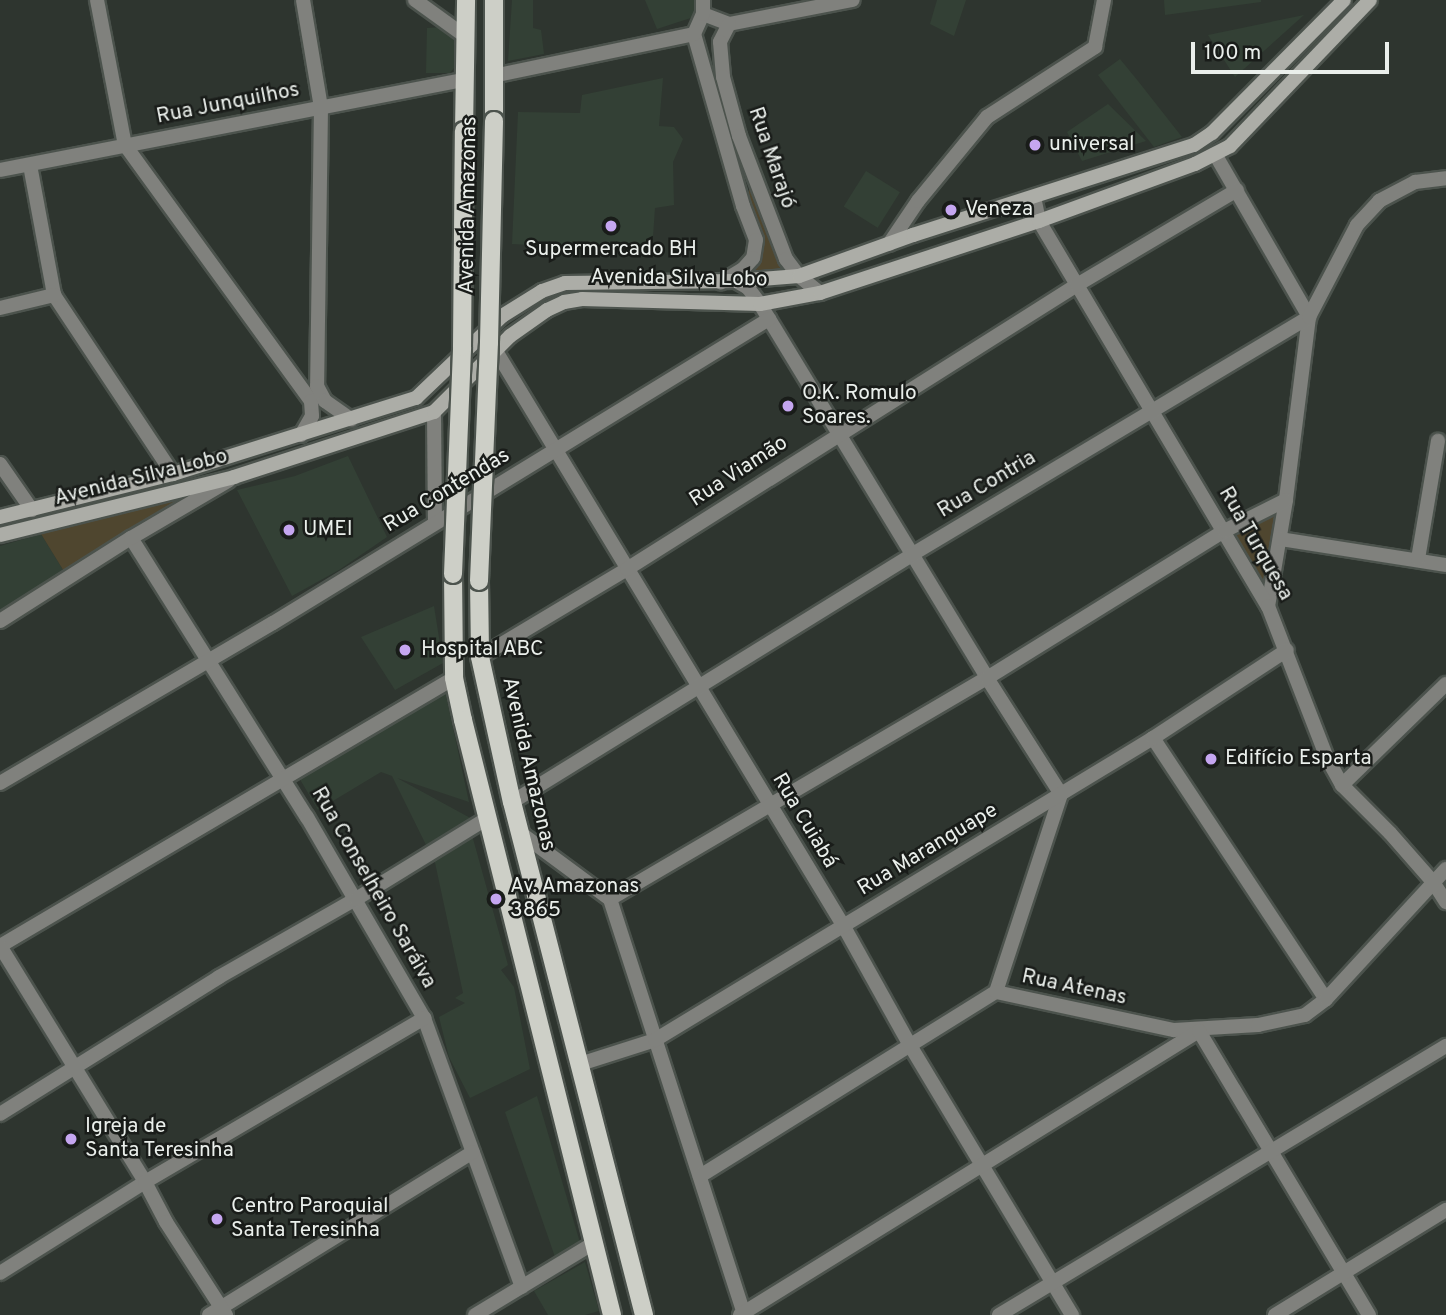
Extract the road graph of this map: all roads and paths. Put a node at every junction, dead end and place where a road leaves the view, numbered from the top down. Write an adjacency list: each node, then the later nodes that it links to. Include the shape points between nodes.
1 (97, 0): 18 (street)
2 (303, 0): 16 (street)
3 (415, 0): 13 (street)
4 (466, 0): 13 (main road, Avenida Amazonas)
5 (494, 0): 14 (main road, Avenida Amazonas)
6 (853, 0): 11 (street)
7 (1104, 0): 26 (street, via 1096,47 987,117)
8 (1344, 0): 24 (main road, Avenida Silva Lobo, via 1212,133 1194,145)
9 (1370, 0): 19 (main road, Avenida Silva Lobo, via 1230,146)
10 (703, 7): 11 (street); 12 (street)
11 (729, 24): 17 (street, Rua Marajó, via 720,42 722,65)
12 (694, 34): 14 (street); 25 (street, Rua Marajó)
13 (465, 36): 15 (main road, Avenida Amazonas)
14 (493, 76): 69 (main road, Avenida Amazonas, bridge)
15 (464, 80): 16 (street, Rua Junquilhos); 71 (main road, Avenida Amazonas, bridge)
16 (321, 107): 18 (street, Rua Junquilhos); 41 (street)
17 (739, 136): 25 (street); 30 (street, Rua Marajó, via 786,259)
18 (125, 145): 20 (street, Rua Junquilhos); 42 (street)
19 (1215, 154): 23 (street); 27 (main road, Avenida Silva Lobo)
20 (30, 165): 21 (street, Rua Junquilhos); 35 (street)
21 (0, 170)
22 (1446, 178): 38 (street, via 1415,182 1379,201 1357,225)
23 (1237, 190): 33 (street, Rua Viamão); 38 (street)
24 (1034, 197): 27 (street, Rua Turquesa); 28 (main road, Avenida Silva Lobo)
25 (743, 206): 32 (street, Rua Marajó, via 757,248 743,270)
26 (904, 220): 28 (street, via 903,230); 29 (street)
27 (1039, 221): 33 (street, Rua Turquesa); 34 (main road, Avenida Silva Lobo)
28 (913, 235): 29 (main road, Avenida Silva Lobo)
29 (889, 244): 30 (main road, Avenida Silva Lobo)
30 (799, 276): 31 (main road, Avenida Silva Lobo); 34 (street, Rua Marajó)
31 (736, 281): 32 (main road, Avenida Silva Lobo); 36 (street)
32 (720, 282): 45 (main road, Avenida Silva Lobo, via 565,283 542,291 502,316 416,398)
33 (1077, 285): 44 (street, Rua Turquesa); 46 (street, Rua Viamão)
34 (820, 293): 36 (main road, Avenida Silva Lobo)
35 (54, 295): 37 (street); 51 (street)
36 (760, 304): 39 (street); 40 (main road, Avenida Silva Lobo, via 564,302)
37 (0, 307)
38 (1309, 317): 44 (street, Rua Contria); 54 (street)
39 (769, 319): 46 (street); 49 (street, Rua Contendas)
40 (496, 351): 43 (main road, Avenida Silva Lobo); 49 (street, Rua Cuiabá)
41 (317, 362): 42 (street); 45 (street, via 317,386 325,401)
42 (287, 368): 47 (street, via 311,401 312,416)
43 (434, 412): 52 (main road, Avenida Silva Lobo); 57 (street)
44 (1152, 412): 58 (street, Rua Turquesa); 62 (street, Rua Contria)
45 (351, 419): 47 (main road, Avenida Silva Lobo)
46 (838, 433): 62 (street); 65 (street, Rua Viamão)
47 (301, 435): 51 (main road, Avenida Silva Lobo)
48 (1438, 440): 63 (street)
49 (554, 450): 57 (street, Rua Contendas); 65 (street, Rua Cuiabá)
50 (0, 464): 55 (street)
51 (173, 474): 53 (main road, via 176,486); 55 (main road, Avenida Silva Lobo)
52 (234, 477): 53 (main road, Avenida Silva Lobo); 60 (street)
53 (172, 494): 59 (main road, Avenida Silva Lobo)
54 (1286, 499): 58 (street); 61 (street)
55 (32, 510): 56 (main road, Avenida Silva Lobo)
56 (0, 517)
57 (435, 522): 70 (street, Rua Contendas)
58 (1224, 531): 66 (street, Rua Turquesa); 72 (street)
59 (0, 535)
60 (131, 537): 67 (street); 70 (street, Rua Conselheiro Saráiva)
61 (1280, 539): 63 (street); 66 (street)
62 (914, 554): 72 (street); 74 (street, Rua Contria)
63 (1418, 559): 64 (street)
64 (1446, 565)
65 (627, 569): 69 (street, Rua Viamão); 74 (street, Rua Cuiabá)
66 (1268, 606): 68 (street, Rua Turquesa)
67 (0, 621)
68 (1287, 650): 75 (street, Rua Maranguape); 78 (street, Rua Turquesa, via 1327,758)
69 (480, 657): 80 (main road, Avenida Amazonas)
70 (209, 662): 76 (street, Rua Conselheiro Saráiva); 77 (street, Rua Contendas)
71 (454, 678): 76 (street); 82 (main road, Avenida Amazonas)
72 (986, 678): 79 (street); 81 (street)
73 (1446, 684): 78 (street)
74 (698, 687): 80 (street, Rua Contria); 81 (street, Rua Cuiabá)
75 (1153, 738): 79 (street, Rua Maranguape); 92 (street)
76 (283, 778): 86 (street, Rua Conselheiro Saráiva); 90 (street)
77 (0, 783)
78 (1342, 785): 85 (street, Rua Turquesa)
79 (1061, 794): 89 (street, Rua Maranguape); 91 (street)
80 (512, 802): 83 (main road, Avenida Amazonas)
81 (770, 805): 87 (street); 89 (street, Rua Cuiabá)
82 (486, 819): 86 (street); 109 (main road, Avenida Amazonas)
83 (519, 832): 87 (street); 98 (main road, Avenida Amazonas)
84 (1446, 869): 85 (street, Rua Atenas)
85 (1433, 882): 88 (street, Rua Turquesa); 92 (street, Rua Atenas)
86 (356, 899): 93 (street, Rua Conselheiro Saráiva); 99 (street)
87 (610, 899): 95 (street)
88 (1446, 902)
89 (843, 925): 95 (street, Rua Maranguape); 97 (street, Rua Cuiabá)
90 (0, 946): 99 (street)
91 (996, 992): 94 (street, Rua Atenas, via 1161,1028); 97 (street, Rua Atenas)
92 (1326, 999): 94 (street, Rua Atenas, via 1305,1015)
93 (424, 1018): 101 (street, Rua Conselheiro Saráiva); 105 (street)
94 (1199, 1031): 102 (street); 103 (street)
95 (655, 1040): 98 (street, Rua Maranguape); 104 (street)
96 (1446, 1046): 102 (street)
97 (911, 1047): 103 (street, Rua Cuiabá); 104 (street, Rua Atenas)
98 (580, 1064): 118 (main road, Avenida Amazonas)
99 (74, 1068): 100 (street); 105 (street)
100 (0, 1114)
101 (473, 1152): 113 (street, Rua Conselheiro Saráiva); 114 (street)
102 (1274, 1152): 111 (street); 112 (street)
103 (980, 1164): 112 (street, Rua Cuiabá); 119 (street)
104 (700, 1176): 119 (street)
105 (145, 1182): 110 (street); 114 (street)
106 (1446, 1197): 108 (street)
107 (1446, 1210): 108 (street)
108 (1428, 1221): 111 (street)
109 (594, 1243): 113 (street); 117 (main road, Avenida Amazonas)
110 (0, 1273)
111 (1345, 1273): 122 (street); 123 (street)
112 (1051, 1282): 120 (street); 121 (street, Rua Cuiabá)
113 (522, 1287): 116 (street)
114 (223, 1310): 115 (street)
115 (209, 1315)
116 (475, 1315)
117 (612, 1315)
118 (644, 1315)
119 (742, 1315)
120 (999, 1315)
121 (1072, 1315)
122 (1275, 1315)
123 (1369, 1315)

